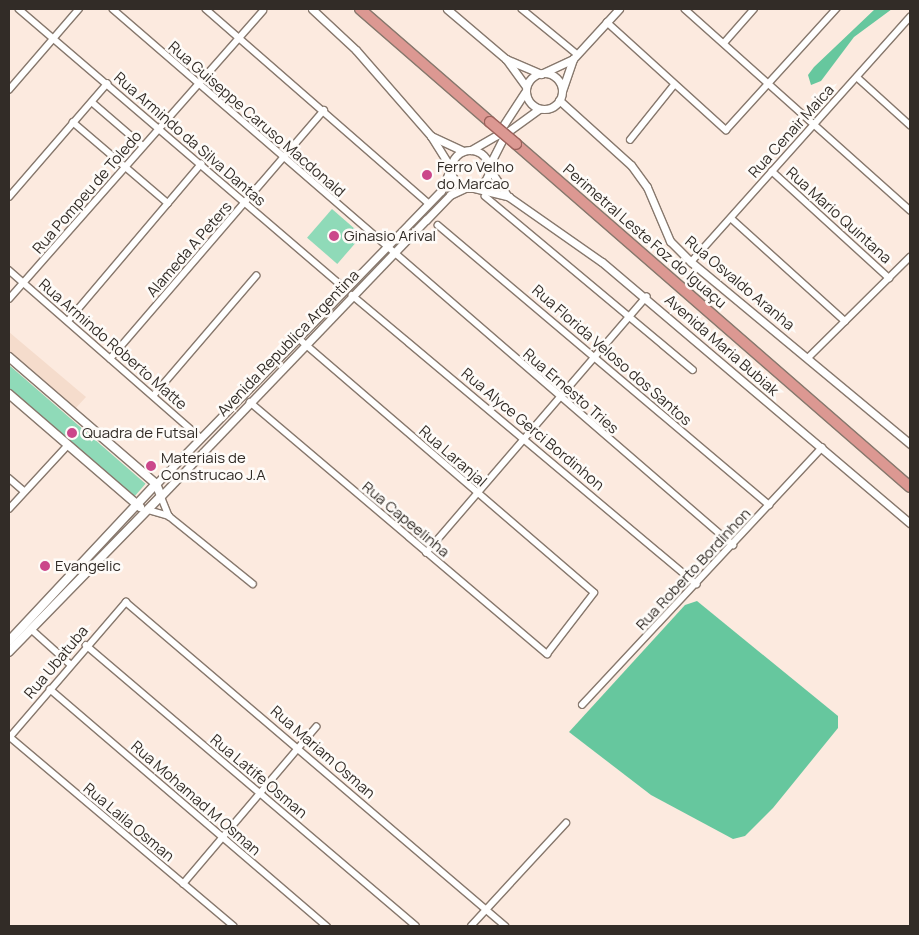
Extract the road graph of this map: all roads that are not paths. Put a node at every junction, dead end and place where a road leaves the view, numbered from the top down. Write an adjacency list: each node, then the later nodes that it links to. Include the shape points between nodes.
1 (19, 9): 16 (street, Rua Armindo da Silva Dantas)
2 (79, 9): 16 (street)
3 (113, 9): 25 (street, Rua Guiseppe Caruso Macdonald)
4 (206, 9): 17 (street)
5 (312, 9): 38 (street, via 346,38)
6 (360, 9): 93 (highway, Perimetral Leste Foz do Iguaçu, bridge)
7 (448, 9): 20 (street)
8 (522, 9): 19 (street)
9 (619, 9): 15 (street)
10 (685, 9): 18 (street)
11 (754, 9): 18 (street)
12 (836, 9): 23 (street)
13 (263, 11): 17 (street, Rua Pompeu de Toledo)
14 (910, 17): 22 (street, Rua Cenair Maica)
15 (607, 22): 19 (street); 26 (street)
16 (54, 38): 24 (street, Rua Armindo da Silva Dantas); 28 (street)
17 (239, 38): 25 (street, Rua Pompeu de Toledo); 33 (street)
18 (724, 43): 23 (street)
19 (575, 57): 21 (street); 29 (street)
20 (506, 59): 21 (street); 27 (street)
21 (540, 74): 27 (street); 29 (street, via 556,78)
22 (856, 77): 35 (street, Rua Cenair Maica); 36 (street)
23 (769, 83): 26 (street, via 726,130); 35 (street)
24 (107, 84): 31 (street); 37 (street, Rua Armindo da Silva Dantas)
25 (198, 84): 37 (street, Rua Pompeu de Toledo); 43 (street, Rua Guiseppe Caruso Macdonald)
26 (674, 85): 39 (street)
27 (526, 89): 32 (street, via 529,102); 41 (street, via 497,135)
28 (9, 90)
29 (562, 92): 30 (street)
30 (560, 100): 32 (street, via 551,108); 63 (street, Rua Osvaldo Aranha, via 631,165 646,187 670,241)
31 (92, 102): 34 (street); 40 (street)
32 (539, 109): 47 (street, via 510,129)
33 (324, 110): 43 (street, Alameda A Peters); 56 (street)
34 (73, 122): 45 (street); 52 (street)
35 (814, 124): 48 (street, Rua Cenair Maica); 57 (street)
36 (910, 126)
37 (159, 128): 40 (street, Rua Pompeu de Toledo); 44 (street, Rua Armindo da Silva Dantas)
38 (430, 136): 42 (street); 46 (street)
39 (630, 140)
40 (143, 146): 45 (street, Rua Pompeu de Toledo)
41 (471, 150): 42 (street); 47 (street, via 483,154)
42 (463, 151): 46 (street)
43 (282, 159): 55 (street, Alameda A Peters); 60 (street, Rua Guiseppe Caruso Macdonald)
44 (201, 164): 54 (street); 55 (street, Rua Armindo da Silva Dantas)
45 (126, 166): 54 (street); 67 (street, Rua Pompeu de Toledo)
46 (451, 168): 49 (street, via 455,180); 56 (street, Avenida Republica Argentina, via 445,184)
47 (489, 168): 50 (street, via 485,182); 53 (street, Avenida Maria Bubiak)
48 (772, 171): 58 (street, Rua Cenair Maica); 66 (street, Rua Mario Quintana)
49 (465, 188): 50 (street); 61 (street, Avenida Republica Argentina, via 450,195)
50 (474, 188): 53 (street, Avenida Maria Bubiak)
51 (485, 196): 72 (street)
52 (9, 197)
53 (509, 197): 70 (street, Avenida Maria Bubiak)
54 (168, 203): 73 (street)
55 (246, 203): 68 (street, Rua Armindo da Silva Dantas); 80 (street, Alameda A Peters)
56 (428, 203): 60 (street, Avenida Republica Argentina)
57 (910, 210)
58 (731, 218): 63 (street, Rua Cenair Maica); 74 (street)
59 (438, 225): 79 (street, Rua Florida Veloso dos Santos)
60 (385, 247): 61 (street, Rua Guiseppe Caruso Macdonald); 68 (street, Avenida Republica Argentina)
61 (394, 254): 69 (street, Avenida Republica Argentina); 84 (street, Rua Ernesto Tries)
62 (910, 258): 66 (street)
63 (691, 262): 78 (street, Rua Osvaldo Aranha)
64 (9, 270): 67 (street, Rua Armindo Roberto Matte)
65 (256, 276): 83 (street)
66 (889, 278): 74 (street)
67 (23, 283): 71 (street, Rua Pompeu de Toledo); 73 (street, Rua Armindo Roberto Matte)
68 (344, 288): 75 (street, Avenida Republica Argentina)
69 (352, 295): 76 (street, Avenida Republica Argentina); 87 (street, Rua Alyce Gerci Bordinhon)
70 (646, 297): 72 (street); 90 (street, Avenida Maria Bubiak)
71 (9, 299)
72 (629, 316): 79 (street); 81 (street)
73 (68, 321): 80 (street, Rua Armindo Roberto Matte)
74 (845, 322): 78 (street)
75 (296, 337): 76 (street, Rua Laranjal); 86 (street, Avenida Republica Argentina)
76 (305, 344): 85 (street, Avenida Republica Argentina); 95 (street, Rua Laranjal)
77 (9, 357): 92 (main road)
78 (809, 357): 88 (street, Rua Osvaldo Aranha)
79 (593, 358): 84 (street); 98 (street, Rua Florida Veloso dos Santos)
80 (110, 359): 83 (street, Rua Armindo Roberto Matte)
81 (692, 370)
82 (9, 394): 89 (main road)
83 (154, 395): 86 (street, Rua Armindo Roberto Matte)
84 (559, 397): 87 (street); 103 (street, Rua Ernesto Tries)
85 (250, 402): 96 (street, Avenida Republica Argentina); 104 (street, Rua Capeelinha)
86 (201, 438): 92 (street, Avenida Republica Argentina)
87 (524, 438): 95 (street); 106 (street, Rua Alyce Gerci Bordinhon)
88 (910, 444)
89 (68, 445): 94 (street); 97 (main road)
90 (822, 448): 98 (street, Rua Roberto Bordinhon); 102 (street, Avenida Maria Bubiak)
91 (9, 478): 94 (street)
92 (156, 484): 96 (main road); 97 (main road, Avenida Republica Argentina)
93 (910, 487)
94 (24, 491): 99 (street)
95 (477, 493): 104 (street); 112 (street, Rua Laranjal, via 594,593)
96 (161, 496): 100 (main road, Avenida Republica Argentina); 101 (street)
97 (137, 505): 100 (main road); 109 (main road, Avenida Republica Argentina)
98 (769, 505): 103 (street, Rua Roberto Bordinhon)
99 (9, 509)
100 (148, 510): 101 (street); 108 (main road, Avenida Republica Argentina)
101 (169, 516): 105 (street)
102 (910, 524)
103 (733, 545): 106 (street, Rua Roberto Bordinhon)
104 (426, 553): 112 (street, Rua Capeelinha)
105 (253, 584)
106 (697, 584): 115 (street, Rua Roberto Bordinhon)
107 (122, 603): 110 (street, Rua Ubatuba); 118 (street, Rua Mariam Osman, via 130,604)
108 (31, 629): 111 (main road, Avenida Republica Argentina); 113 (street)
109 (9, 641)
110 (86, 645): 113 (street, Rua Ubatuba); 119 (street, Rua Latife Osman)
111 (9, 652)
112 (547, 654)
113 (70, 664): 114 (street, Rua Ubatuba)
114 (50, 689): 117 (street, Rua Ubatuba); 121 (street, Rua Mohamad M Osman)
115 (582, 705)
116 (316, 727): 118 (street)
117 (9, 737): 122 (street, Rua Laila Osman)
118 (299, 748): 119 (street); 123 (street, Rua Mariam Osman)
119 (260, 794): 121 (street); 126 (street, Rua Latife Osman)
120 (566, 823): 123 (street)
121 (223, 837): 122 (street); 125 (street, Rua Mohamad M Osman)
122 (183, 884): 124 (street, Rua Laila Osman)
123 (486, 910): 127 (street); 128 (street, Rua Mariam Osman)
124 (234, 926)
125 (327, 926)
126 (416, 926)
127 (471, 926)
128 (505, 926)

